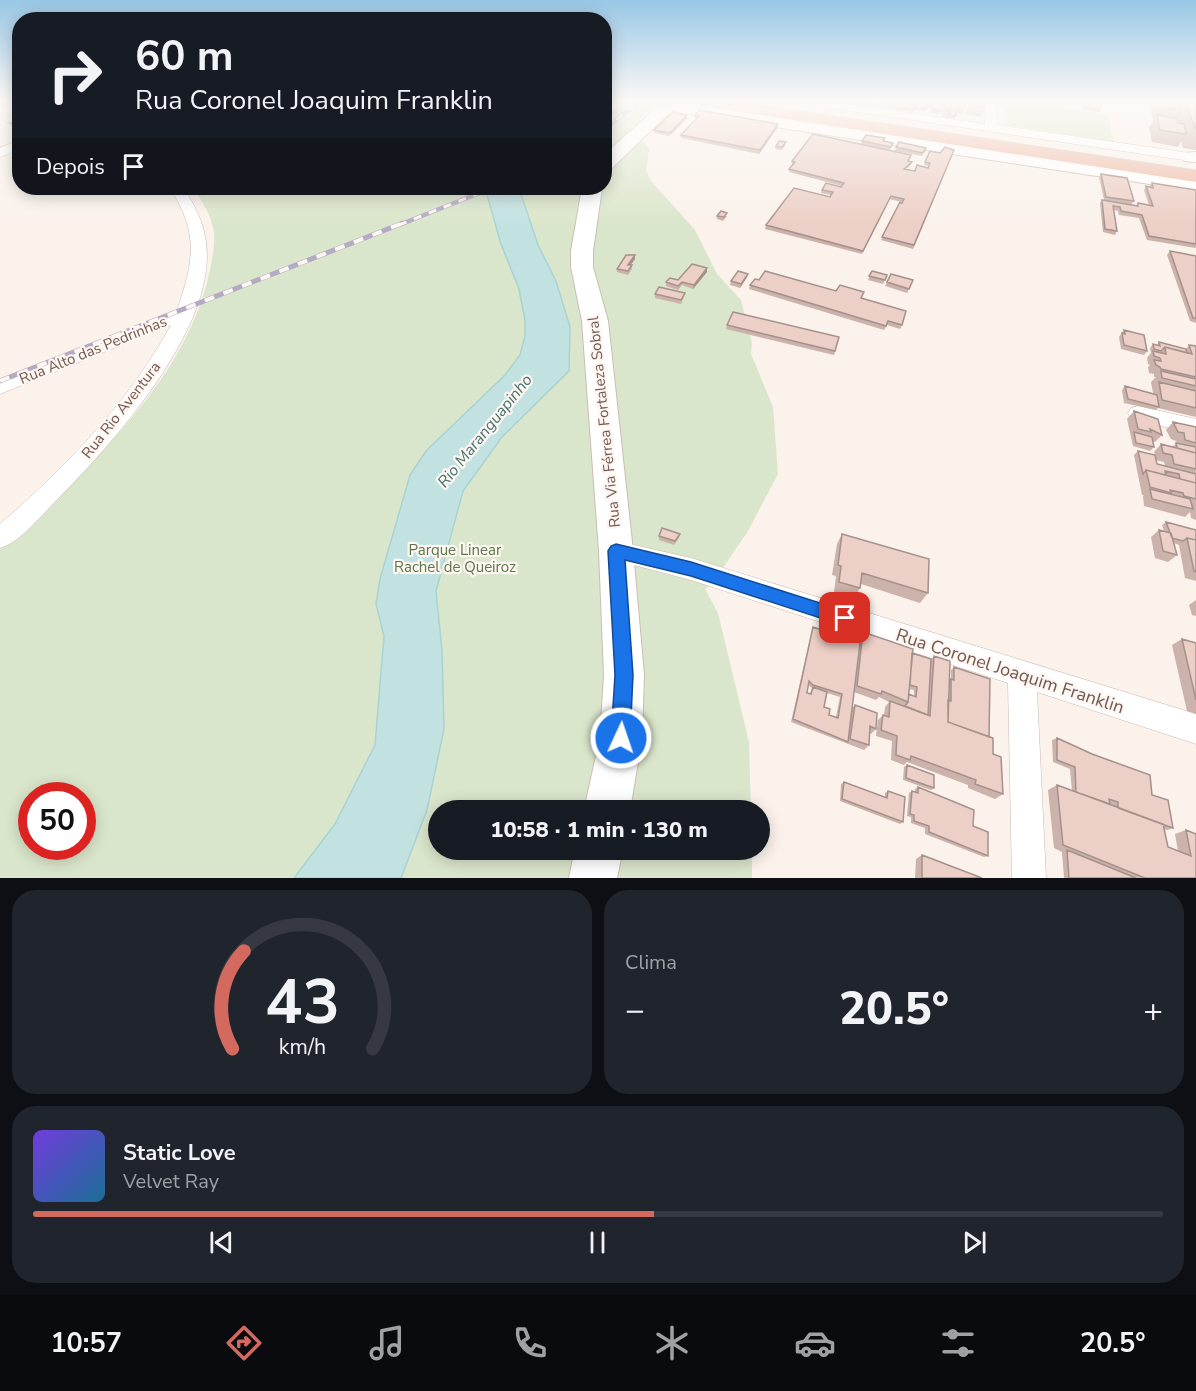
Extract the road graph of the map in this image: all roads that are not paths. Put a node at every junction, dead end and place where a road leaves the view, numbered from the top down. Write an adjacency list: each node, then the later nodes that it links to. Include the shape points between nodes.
1 (628, 143): 6 (main road)
2 (962, 143): 7 (main road)
3 (1011, 143): 7 (highway)
4 (1031, 143): 7 (highway)
5 (1070, 143): 7 (street)
6 (612, 158)
7 (1195, 168)
8 (181, 195): 10 (street, Rua Rio Aventura, via 199,238 197,273)
9 (591, 195): 15 (main road, Rua Via Férrea Fortaleza Sobral, via 582,267 596,321)
10 (185, 313): 11 (street, Rua Alto das Pedrinhas); 14 (street, Rua Rio Aventura, via 149,378 116,421 72,472)
11 (0, 387)
12 (1138, 413): 13 (street)
13 (1196, 427)
14 (0, 538)
15 (616, 551): 16 (street, Rua Coronel Joaquim Franklin, via 691,569); 18 (main road, Rua Via Férrea Fortaleza Sobral, via 624,675 621,738)
16 (1022, 675): 17 (street, Rua Coronel Joaquim Franklin); 21 (street)
17 (1196, 729)
18 (609, 800)
19 (597, 860): 20 (main road)
20 (593, 878)
21 (1029, 878)

